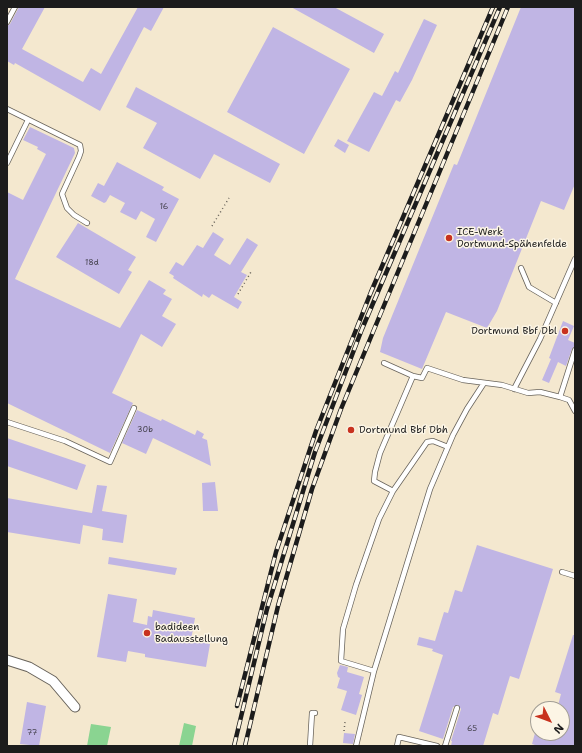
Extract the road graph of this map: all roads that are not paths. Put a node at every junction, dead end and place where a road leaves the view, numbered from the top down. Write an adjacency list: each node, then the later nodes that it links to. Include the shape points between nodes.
1 (15, 7): 2 (lane)
2 (7, 22)
3 (7, 109): 4 (lane)
4 (28, 120): 5 (lane); 6 (lane, via 80,144 79,157 62,194 67,208)
5 (7, 163)
6 (87, 223)
7 (575, 259): 9 (lane)
8 (521, 268): 9 (lane, via 529,287)
9 (556, 303): 14 (lane)
10 (575, 350): 15 (lane)
11 (384, 363): 12 (lane)
12 (413, 376): 13 (lane, via 422,378 427,368 463,380); 20 (lane, via 380,453 375,472 374,480)
13 (484, 383): 14 (lane); 19 (lane)
14 (514, 389): 15 (lane)
15 (560, 397): 17 (lane, via 569,400)
16 (134, 408): 18 (lane, via 110,462 65,441)
17 (575, 411)
18 (7, 422)
19 (448, 447): 20 (lane, via 433,441 426,442); 24 (lane, via 430,489)
20 (393, 491): 24 (lane, via 379,519 343,629 341,660)
21 (562, 572): 22 (lane)
22 (575, 576)
23 (7, 660): 25 (street, via 29,667 53,681)
24 (374, 671): 29 (lane)
25 (75, 707)
26 (457, 708): 32 (lane)
27 (315, 714): 28 (lane, via 312,713)
28 (310, 746)
29 (356, 746)
30 (397, 746): 31 (lane, via 399,737)
31 (437, 746)
32 (445, 746)

